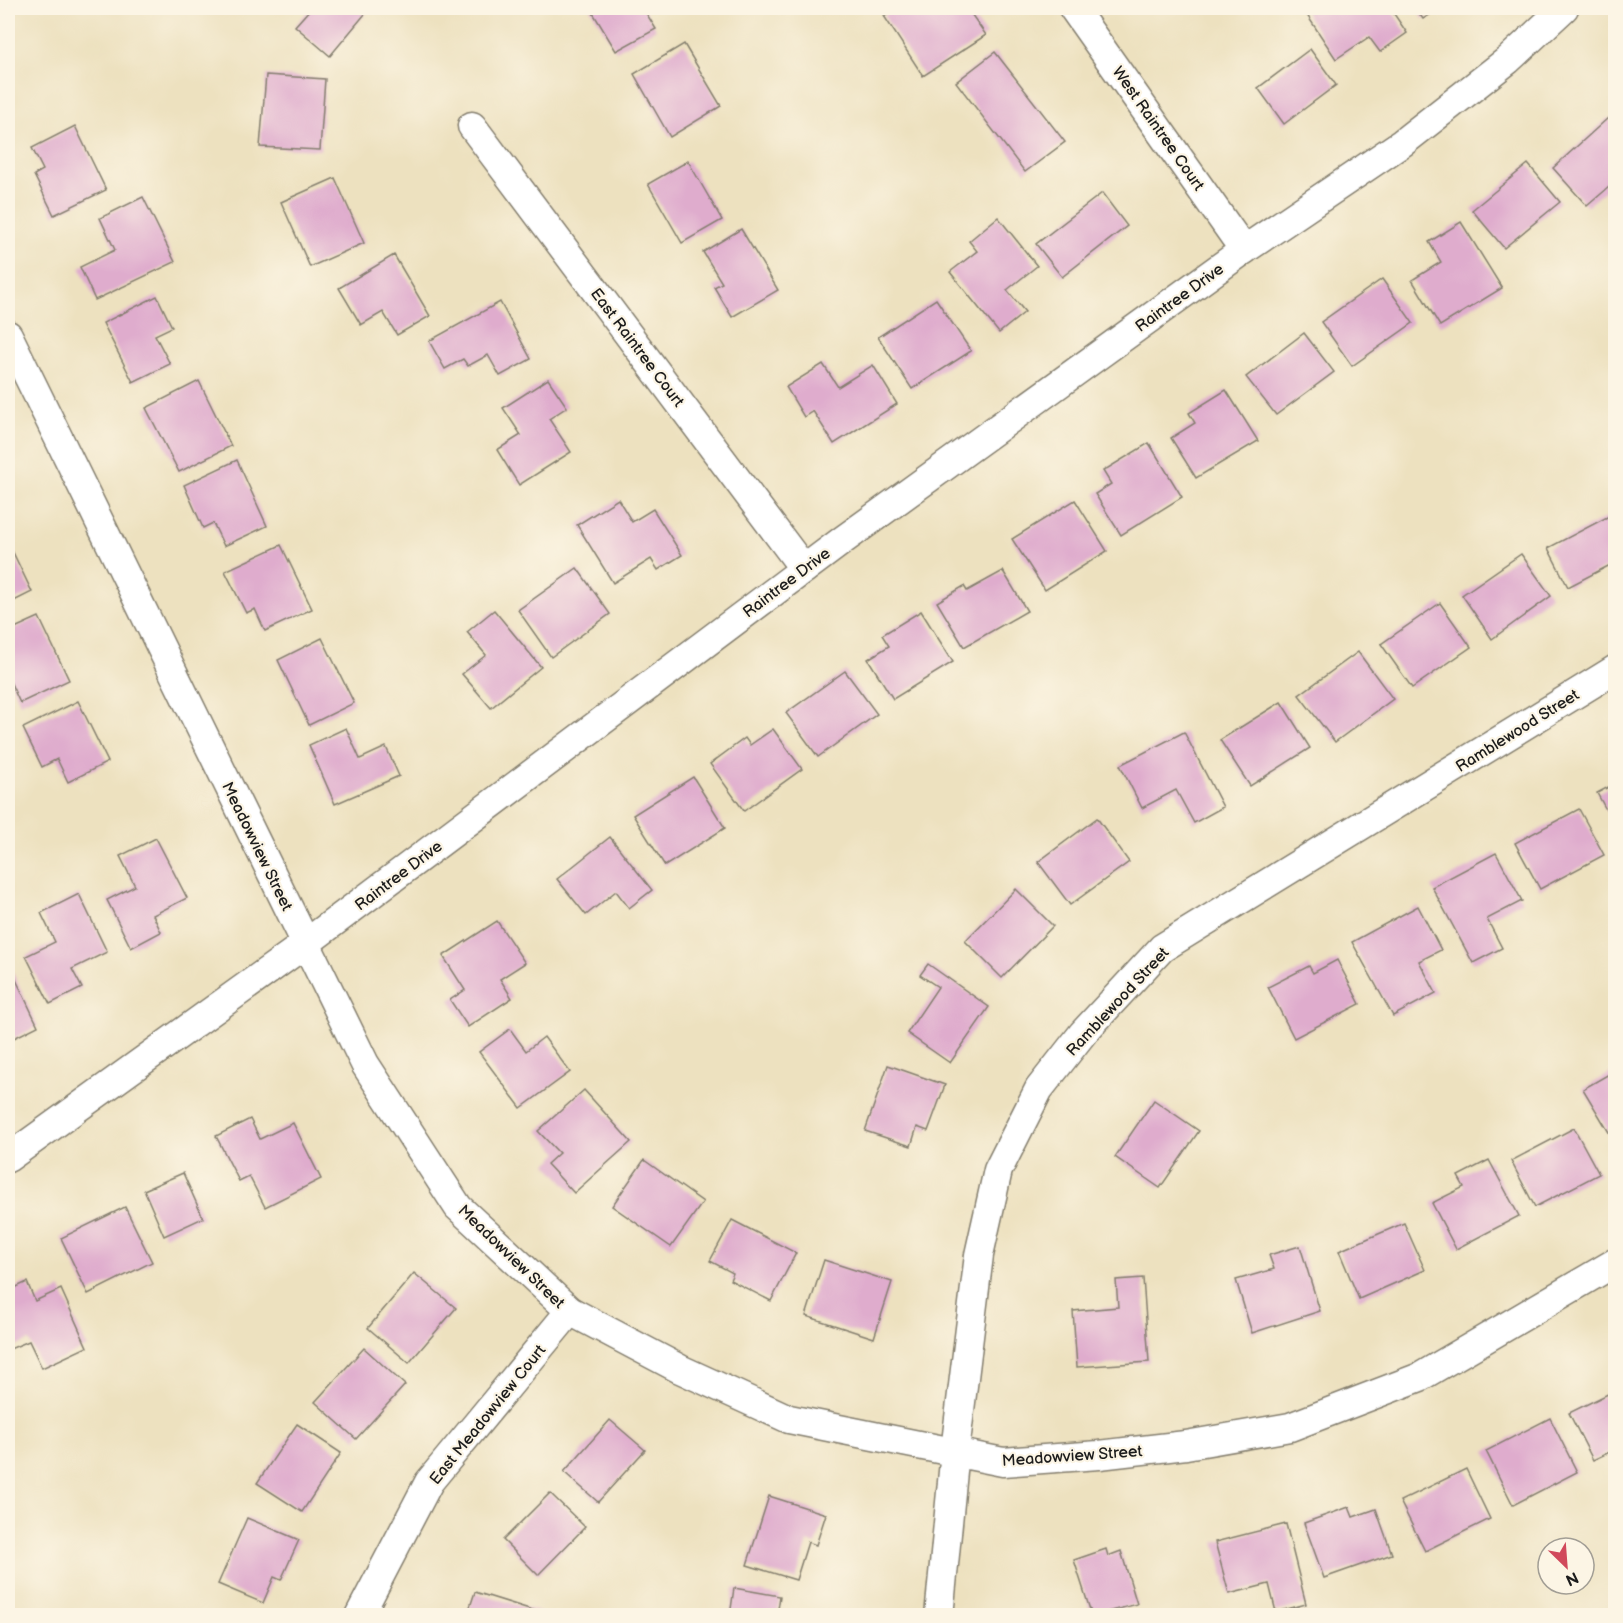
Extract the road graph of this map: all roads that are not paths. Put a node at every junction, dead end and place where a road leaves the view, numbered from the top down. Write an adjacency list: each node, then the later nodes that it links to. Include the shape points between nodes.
1 (1073, 8): 4 (street, West Raintree Court)
2 (1564, 8): 4 (street, Raintree Drive, via 1508,60 1402,143)
3 (472, 126): 6 (street, East Raintree Court)
4 (1244, 250): 6 (street, Raintree Drive)
5 (8, 335): 8 (street, Meadowview Street)
6 (804, 569): 8 (street, Raintree Drive)
7 (1616, 669): 12 (street, Ramblewood Street, via 1162,948 1083,1033 1039,1089 999,1170 979,1255)
8 (305, 944): 9 (street, Raintree Drive); 11 (street, Meadowview Street, via 365,1064 458,1207)
9 (8, 1158)
10 (1616, 1262): 12 (street, Meadowview Street, via 1420,1377 1290,1427 1186,1445 1003,1462)
11 (570, 1311): 12 (street, Meadowview Street, via 680,1370 789,1419); 13 (street, East Meadowview Court, via 429,1482)
12 (955, 1451): 14 (street, Ramblewood Street)
13 (359, 1616)
14 (939, 1616)

